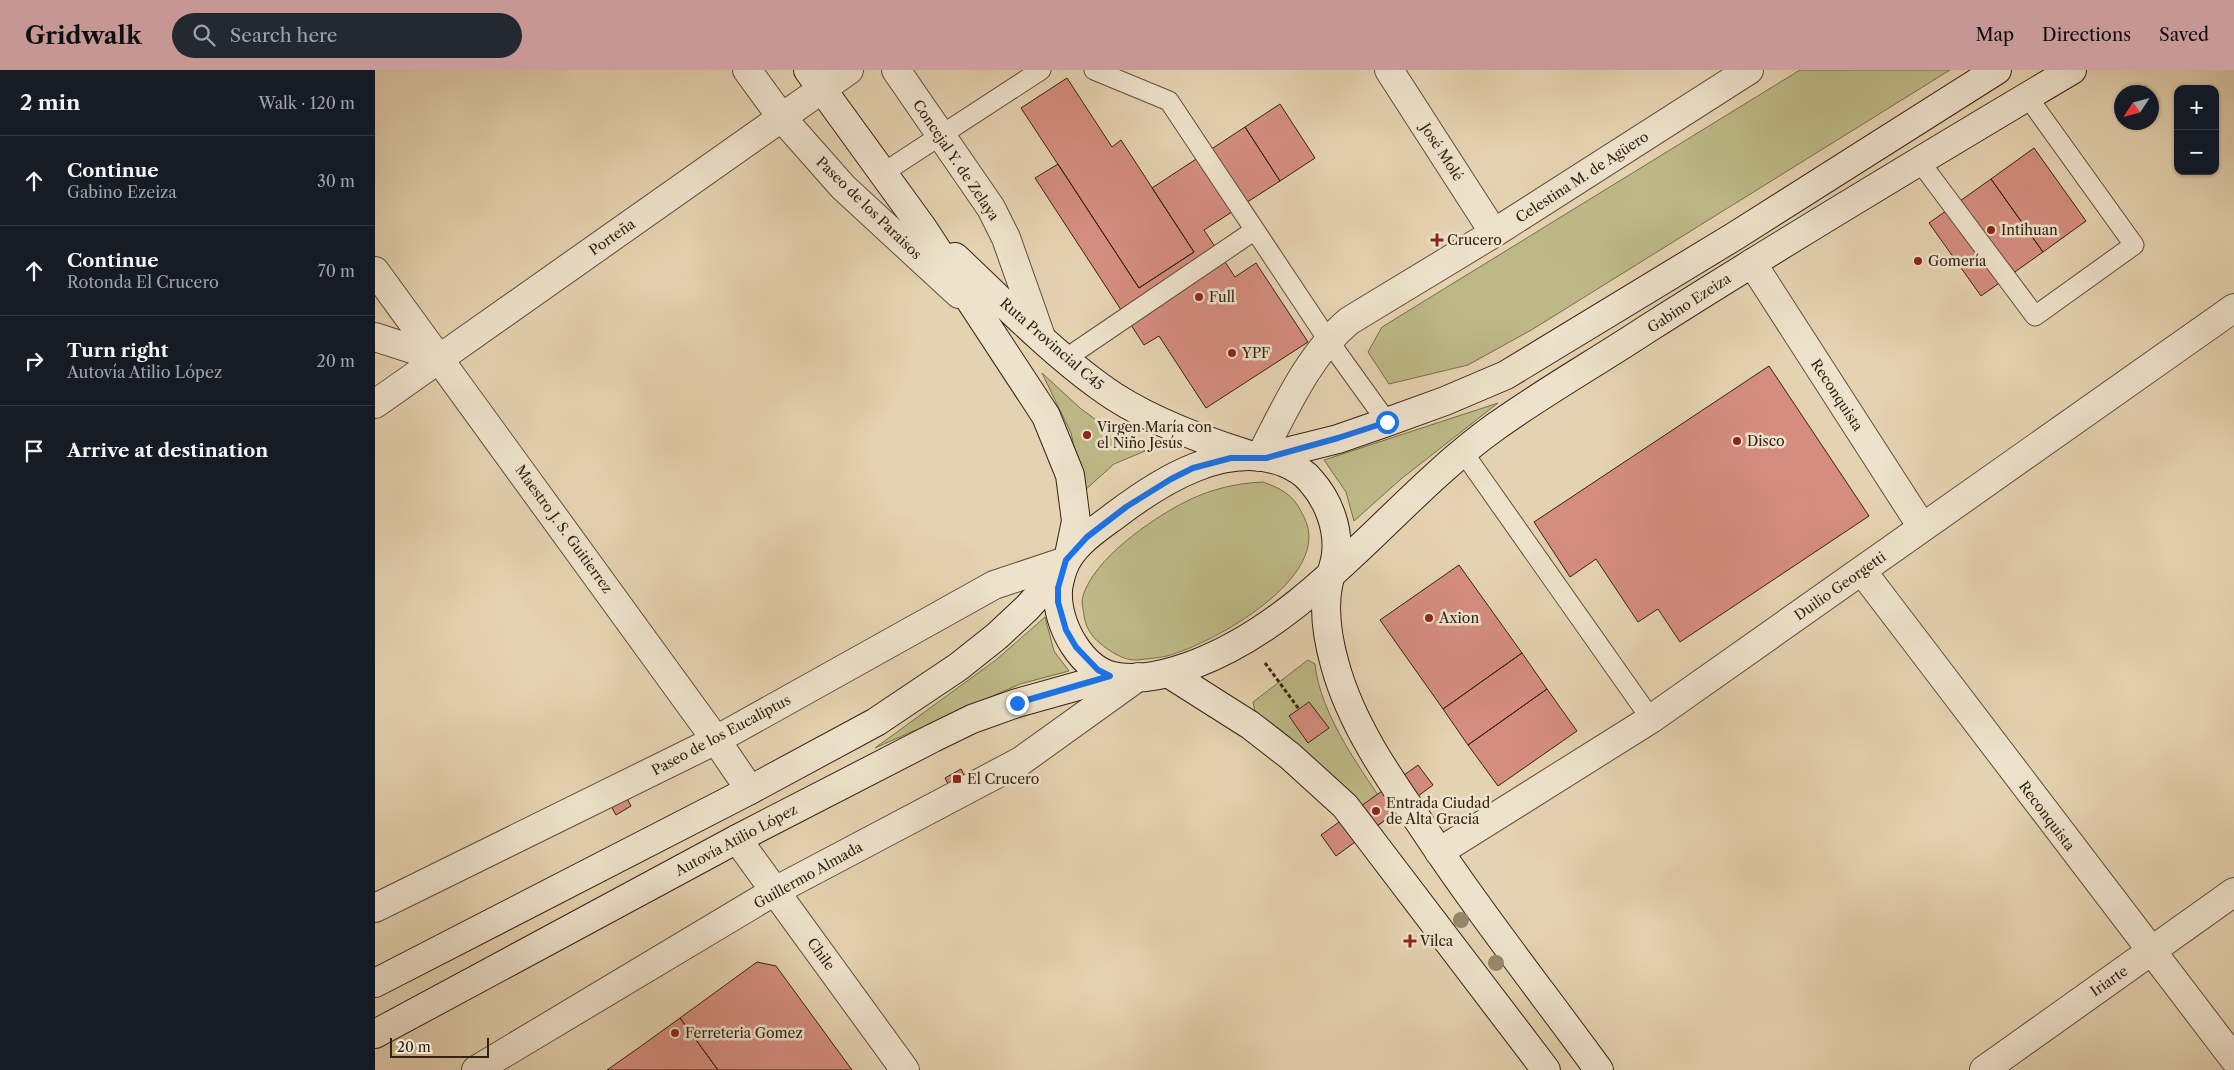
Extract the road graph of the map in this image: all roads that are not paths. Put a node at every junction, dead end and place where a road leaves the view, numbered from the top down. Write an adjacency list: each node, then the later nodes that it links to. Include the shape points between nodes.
1 (747, 70): 12 (street, Paseo de los Paraisos)
2 (849, 70): 10 (street, Porteña)
3 (896, 70): 13 (street, Concejal Y. de Zelaya)
4 (1041, 70): 13 (lane)
5 (1094, 70): 17 (lane, via 1169,100)
6 (1389, 70): 18 (street, José Molé)
7 (1749, 70): 18 (street, Celestina M. de Agüero)
8 (1997, 70): 29 (street, via 1735,236 1506,375)
9 (2071, 70): 11 (street, Gabino Ezeiza)
10 (815, 80): 12 (street, Porteña); 15 (street, Ruta Provincial C45)
11 (2027, 96): 14 (street, Gabino Ezeiza); 14 (lane, via 2134,245 2035,316)
12 (782, 118): 22 (street, Paseo de los Paraisos, via 843,187); 26 (street, Porteña)
13 (941, 135): 15 (lane); 24 (street, Concejal Y. de Zelaya, via 991,208 1006,238)
14 (1920, 162): 19 (street, Gabino Ezeiza)
15 (883, 173): 16 (street, Ruta Provincial C45)
16 (922, 227): 22 (street, Ruta Provincial C45); 24 (street, Ruta Provincial C45)
17 (1255, 230): 25 (lane); 27 (lane)
18 (1494, 233): 25 (street, Celestina M. de Agüero, via 1349,321)
19 (1752, 263): 30 (street, Gabino Ezeiza, via 1503,422); 32 (street, Reconquista)
20 (375, 271): 26 (street, Maestro J. S. Guitierrez)
21 (2234, 308): 32 (street, Duilio Georgetti)
22 (980, 314): 33 (street, Ruta Provincial C45, via 1047,416 1071,475 1076,521)
23 (375, 337): 26 (street)
24 (1041, 337): 27 (street, Ruta Provincial C45)
25 (1328, 340): 29 (lane); 31 (street, Celestina M. de Agüero, via 1283,412)
26 (440, 358): 28 (street, Porteña); 40 (street, Maestro J. S. Guitierrez)
27 (1065, 359): 31 (street, Ruta Provincial C45, via 1100,387 1152,417 1210,442)
28 (375, 404)
29 (1387, 422): 31 (street)
30 (1463, 452): 34 (street, Gabino Ezeiza); 39 (lane)
31 (1260, 457): 33 (street, via 1213,462 1171,479 1087,537); 34 (street, Ruta Provincial C45, via 1281,462 1302,473 1318,491 1336,531 1337,550)
32 (1922, 527): 35 (street, Duilio Georgetti)
33 (1066, 561): 37 (street, Ruta Provincial C45, via 1058,588 1058,602 1066,630 1085,659); 40 (street, Paseo de los Eucaliptus, via 994,585); 41 (street, via 1027,608 958,667 876,722)
34 (1332, 572): 36 (street, Gabino Ezeiza, via 1247,638 1222,652); 43 (street, Ruta Provincial C45, via 1328,587 1327,628 1333,661 1345,696 1383,769)
35 (1862, 572): 39 (street, Duilio Georgetti); 47 (street, Reconquista)
36 (1168, 673): 38 (street, Gabino Ezeiza); 53 (street, via 1250,725 1345,806)
37 (1110, 676): 38 (street, Gabino Ezeiza); 42 (street, Autovía Atilio López, via 972,719 894,756)
38 (1138, 677): 44 (street, Guillermo Almada, via 1021,761)
39 (1651, 719): 43 (street, Duilio Georgetti)
40 (716, 740): 41 (street, Maestro J. S. Guitierrez); 46 (street, Paseo de los Eucaliptus)
41 (750, 790): 48 (street)
42 (737, 839): 44 (street, Chile); 49 (street, Autovía Atilio López)
43 (1439, 852): 54 (street, Ruta Provincial C45)
44 (775, 891): 51 (street, Guillermo Almada); 52 (street, Chile)
45 (2234, 892): 47 (street, Iriarte)
46 (375, 908)
47 (2151, 952): 50 (street, Reconquista); 55 (street, Iriarte)
48 (375, 983)
49 (375, 1034)
50 (2234, 1059)
51 (477, 1070)
52 (905, 1070)
53 (1546, 1070)
54 (1599, 1070)
55 (1984, 1070)

